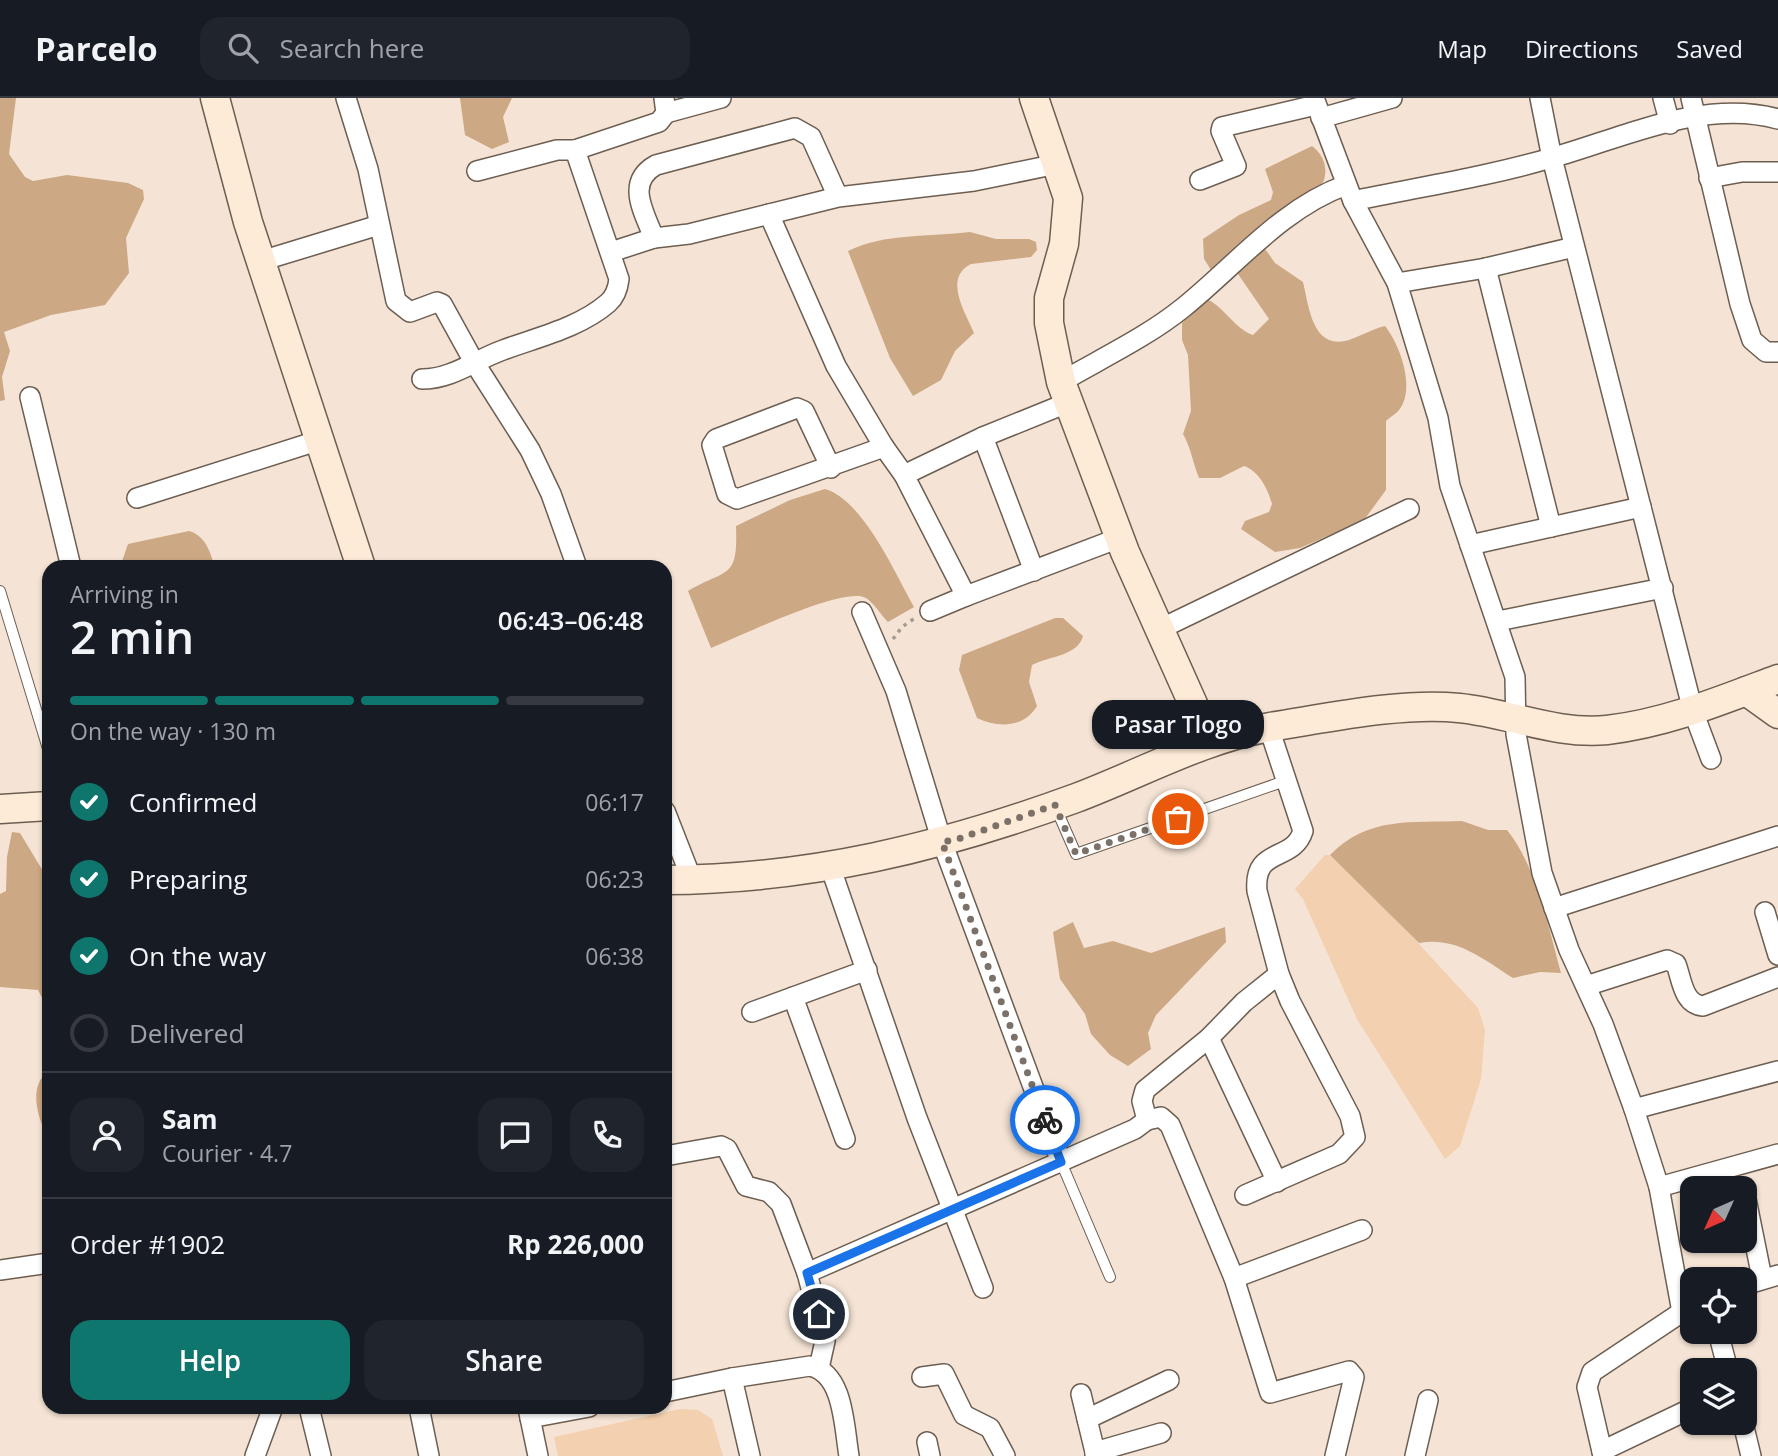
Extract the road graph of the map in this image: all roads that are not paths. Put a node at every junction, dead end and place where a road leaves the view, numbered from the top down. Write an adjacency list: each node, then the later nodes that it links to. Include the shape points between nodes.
1 (215, 98): 27 (street)
2 (346, 98): 23 (street)
3 (720, 98): 8 (street)
4 (1034, 98): 15 (street)
5 (1392, 98): 9 (street)
6 (1540, 98): 14 (street)
7 (1663, 98): 12 (street)
8 (665, 106): 13 (street, via 659,122)
9 (1317, 107): 19 (street, via 1222,127 1236,166); 20 (street)
10 (1694, 107): 11 (street); 12 (street); 18 (street)
11 (1778, 119)
12 (1670, 124): 14 (street)
13 (575, 150): 16 (street, via 556,150); 26 (street)
14 (1552, 158): 20 (street); 25 (street)
15 (1057, 163): 21 (street, via 974,181); 33 (street, via 1069,219 1049,298 1049,323)
16 (477, 171)
17 (1778, 172): 18 (street)
18 (1709, 178): 30 (street, via 1752,340 1766,352)
19 (1200, 180)
20 (1344, 192): 29 (street); 33 (street, via 1275,227 1168,319)
21 (838, 197): 22 (street); 24 (street, via 811,137 795,128 772,132 641,176 638,190)
22 (769, 214): 24 (street); 37 (street, via 836,366)
23 (379, 225): 27 (street); 31 (street, via 396,301 410,312 442,304)
24 (654, 238): 26 (street)
25 (1574, 247): 28 (street); 41 (street)
26 (611, 252): 31 (street, via 619,279 610,302 576,322)
27 (261, 261): 36 (street)
28 (1486, 268): 29 (street); 43 (street)
29 (1397, 283): 45 (street)
30 (1778, 352)
31 (474, 362): 32 (street, via 447,377); 48 (street, via 530,450)
32 (422, 379)
33 (1064, 393): 35 (street); 44 (street)
34 (30, 397): 46 (street)
35 (984, 437): 39 (street); 49 (street)
36 (320, 440): 40 (street); 47 (street)
37 (884, 447): 38 (street); 39 (street)
38 (831, 468): 38 (street, via 737,499 727,494 712,445 716,439 800,408)
39 (904, 475): 52 (street)
40 (137, 498)
41 (1641, 507): 43 (street); 50 (street)
42 (1409, 509): 56 (street)
43 (1551, 527): 45 (street)
44 (1119, 538): 49 (street); 56 (street)
45 (1470, 545): 55 (street)
46 (69, 560)
47 (358, 560)
48 (575, 560)
49 (1034, 571): 52 (street)
50 (1663, 588): 55 (street); 59 (street)
51 (0, 591): 63 (lane)
52 (966, 596): 53 (street)
53 (930, 611)
54 (862, 612): 71 (street, via 900,702)
55 (1498, 621): 61 (street, via 1516,677)
56 (1157, 630): 64 (street)
57 (1778, 679): 58 (street)
58 (1746, 691): 59 (street); 60 (street)
59 (1693, 711): 61 (street, via 1605,730 1538,727); 65 (street)
60 (1778, 714)
61 (1516, 720): 62 (street, via 1459,708 1406,707); 75 (street, via 1542,873)
62 (1269, 728): 64 (street); 79 (street, via 1303,831 1295,846 1268,858 1256,877)
63 (42, 729)
64 (1210, 743): 67 (street)
65 (1711, 759)
66 (1279, 783): 67 (lane, via 1076,854)
67 (1055, 805): 71 (street)
68 (42, 806): 69 (street)
69 (0, 809)
70 (1778, 836): 75 (street)
71 (942, 842): 73 (street); 91 (street)
72 (672, 848): 74 (street)
73 (830, 866): 74 (street, via 772,876); 78 (street)
74 (678, 880)
75 (1554, 908): 81 (street)
76 (1765, 912): 77 (street)
77 (1778, 955)
78 (867, 970): 82 (street); 97 (street)
79 (1279, 974): 84 (street); 94 (street, via 1304,1033 1350,1116 1355,1137 1339,1154)
80 (1778, 977): 81 (street, via 1703,1006 1688,997 1676,964 1667,960)
81 (1586, 986): 86 (street)
82 (793, 997): 83 (street); 88 (street)
83 (752, 1012)
84 (1209, 1038): 87 (street, via 1145,1090); 94 (street)
85 (1778, 1070): 86 (street)
86 (1634, 1109): 95 (street)
87 (1146, 1120): 91 (street); 104 (street, via 1161,1117 1170,1125)
88 (845, 1139)
89 (1778, 1154): 92 (street)
90 (672, 1155): 102 (street, via 721,1146 727,1149 746,1186 769,1192 781,1204)
91 (1061, 1162): 97 (street); 103 (lane)
92 (1739, 1164): 93 (street); 95 (street)
93 (1742, 1176)
94 (1277, 1182): 96 (street)
95 (1659, 1186): 105 (street)
96 (1245, 1195)
97 (953, 1209): 102 (street); 107 (street)
98 (1362, 1230): 104 (street)
99 (1756, 1253): 106 (street)
100 (42, 1264): 101 (street)
101 (0, 1270)
102 (807, 1273): 109 (street, via 825,1341)
103 (1110, 1277)
104 (1234, 1278): 133 (street, via 1269,1393 1349,1371 1354,1377)
105 (1680, 1279)
106 (1761, 1279)
107 (983, 1288)
108 (1680, 1315): 124 (street, via 1592,1372 1587,1387)
109 (819, 1368): 111 (street); 131 (street, via 832,1381)
110 (922, 1377): 132 (street, via 944,1374 964,1415 990,1427)
111 (732, 1378): 113 (street); 130 (street)
112 (1169, 1380): 121 (street)
113 (672, 1391)
114 (1080, 1394): 121 (street)
115 (1428, 1400): 134 (street)
116 (271, 1414): 126 (street)
117 (311, 1414): 127 (street)
118 (420, 1414): 128 (street)
119 (529, 1414): 129 (street)
120 (1680, 1414): 124 (street)
121 (1087, 1419): 125 (street)
122 (1161, 1433): 125 (street)
123 (1746, 1435): 135 (street)
124 (1602, 1453)
125 (1095, 1454)
126 (256, 1456)
127 (321, 1456)
128 (429, 1456)
129 (538, 1456)
130 (750, 1456)
131 (849, 1456)
132 (1004, 1456)
133 (1335, 1456)
134 (1415, 1456)
135 (1751, 1456)

